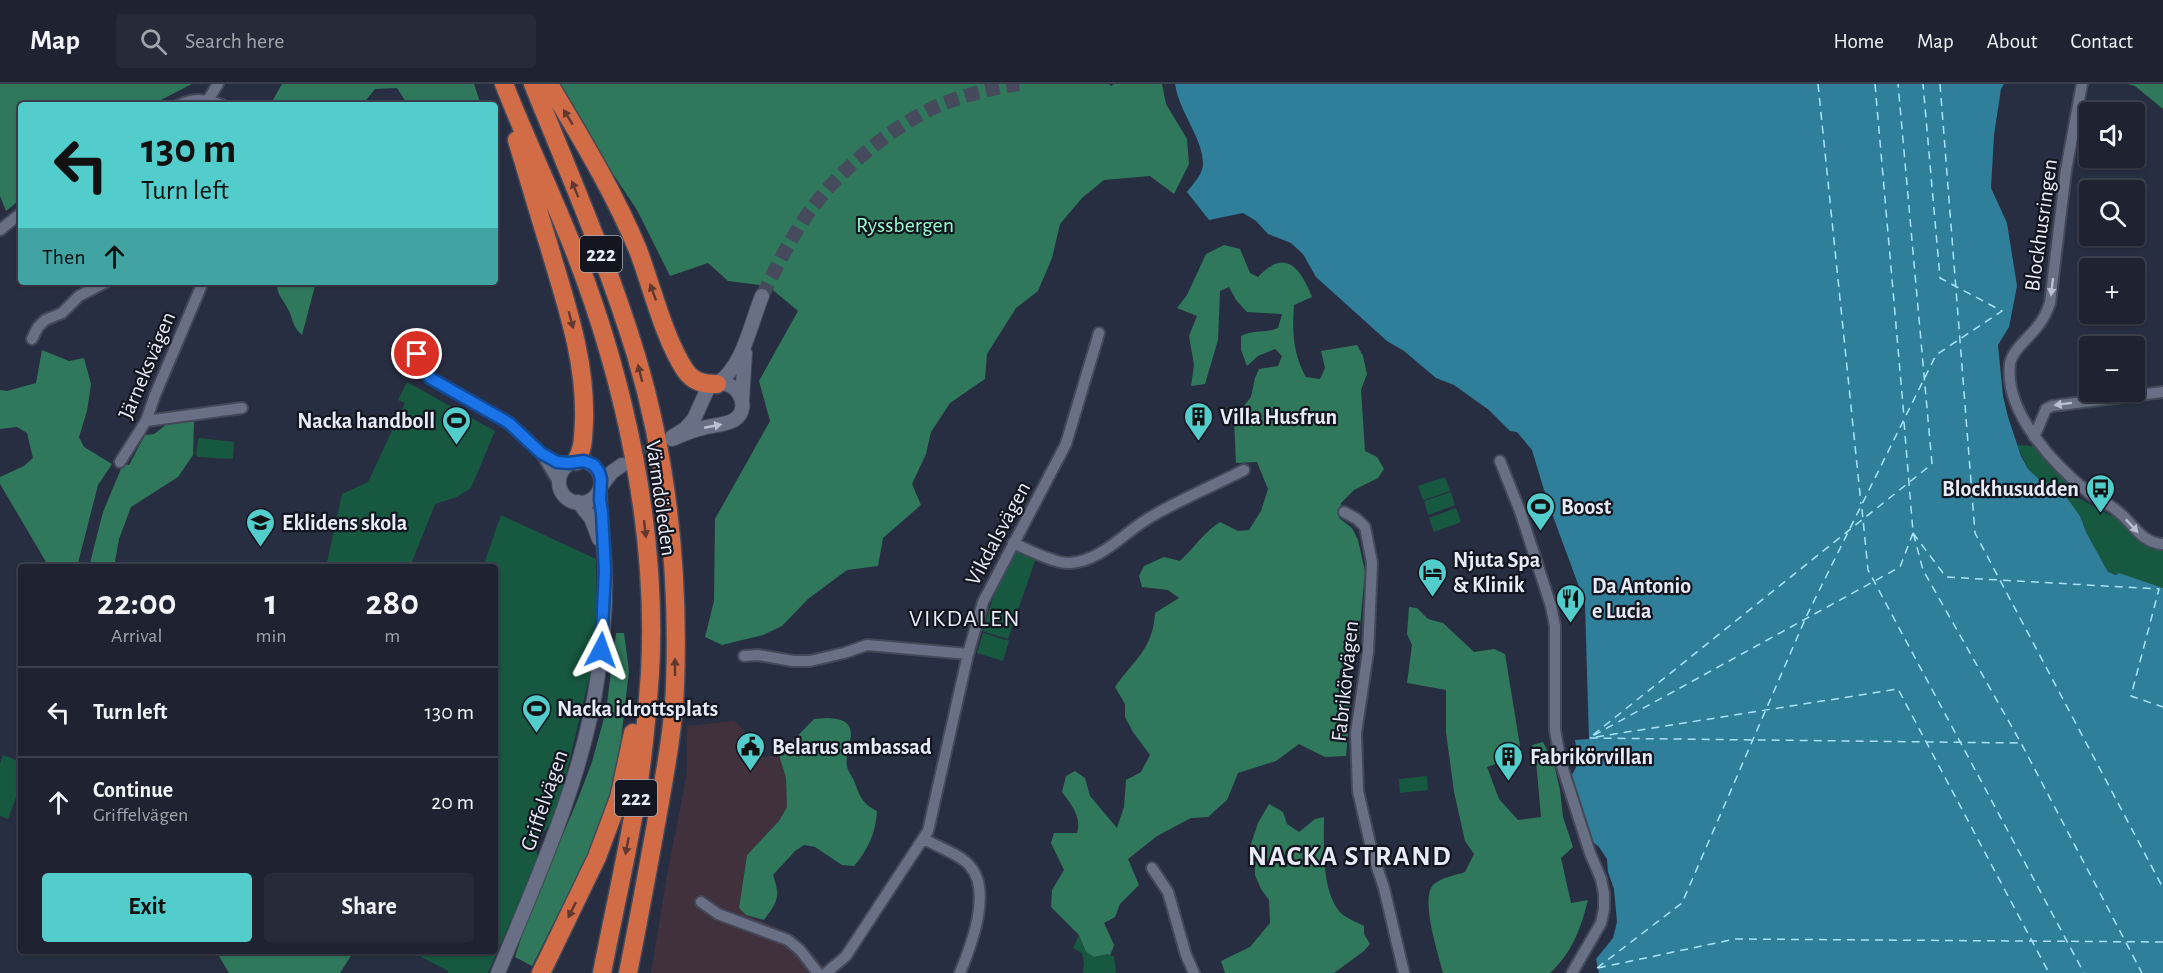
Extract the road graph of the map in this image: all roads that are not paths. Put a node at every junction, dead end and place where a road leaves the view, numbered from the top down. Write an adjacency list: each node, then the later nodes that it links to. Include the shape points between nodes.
1 (218, 84): 6 (street)
2 (502, 84): 27 (highway, one-way to 27, via 579,351 584,390); 36 (highway, Värmdöleden / 222, one-way to 36, via 575,251 609,357 637,471)
3 (533, 84): 39 (highway, Värmdöleden / 222, one-way to 3, via 675,687 674,574 654,430 616,294)
4 (549, 84): 18 (highway, one-way to 4, via 696,381 685,370 614,198)
5 (2082, 84): 23 (street, Blockhusringen, one-way to 23, via 2066,170 2050,303 2011,361 2014,395)
6 (208, 100): 7 (street); 8 (street)
7 (186, 102)
8 (214, 102)
9 (18, 215): 10 (street)
10 (0, 230)
11 (100, 285): 16 (street, via 79,296 62,313 45,320)
12 (202, 285): 22 (street, Järneksvägen)
13 (762, 296): 15 (street)
14 (1099, 333): 33 (street, Vikdalsvägen, via 1066,444)
15 (748, 334): 18 (street, via 735,365); 20 (street, via 742,367)
16 (32, 339)
17 (417, 354): 24 (street, via 430,378 509,423)
18 (717, 384): 20 (street, via 734,387); 20 (street, one-way to 20, via 705,392 689,425 672,438 733,421)
19 (2163, 392): 23 (street, one-way to 23, via 2052,406 2046,409)
20 (742, 402)
21 (242, 408): 22 (street)
22 (146, 421): 26 (street, Järneksvägen)
23 (2034, 437): 34 (street, Blockhusringen, one-way to 34, via 2091,495 2117,510 2150,542)
24 (541, 453): 27 (street, via 557,462); 29 (street)
25 (1500, 461): 53 (street, via 1551,606 1555,626 1555,730 1561,763 1604,894 1601,923)
26 (120, 462)
27 (579, 463): 29 (street, via 561,473); 30 (street, via 600,476); 30 (street, via 622,464)
28 (1244, 470): 33 (street, via 1150,518 1108,550 1076,562 1063,562)
29 (560, 485): 31 (street, via 564,495)
30 (601, 487): 31 (street, via 592,499); 35 (street, Griffelvägen)
31 (578, 502): 35 (street, Griffelvägen, via 591,518)
32 (1344, 512): 43 (street, Fabrikörvägen, via 1365,527 1371,552 1370,631 1356,733 1358,791)
33 (1013, 543): 37 (street, Vikdalsvägen, via 982,602)
34 (2163, 544)
35 (604, 562): 44 (street, Griffelvägen, via 601,650 588,730 550,847)
36 (651, 621): 45 (highway, one-way to 45, via 619,798 597,857); 46 (highway, Värmdöleden / 222, one-way to 46, via 650,674 636,800)
37 (968, 654): 38 (street, via 867,645 810,661); 40 (street, Vikdalsvägen)
38 (744, 656)
39 (670, 747): 47 (highway, Värmdöleden / 222); 48 (highway, via 661,836)
40 (924, 839): 50 (street, Vikdalsvägen, via 846,956); 51 (street, via 970,865 979,883 976,930)
41 (1152, 868): 52 (street, via 1168,892)
42 (701, 902): 49 (street, via 718,914 788,940)
43 (1403, 971)
44 (498, 973)
45 (541, 973)
46 (602, 973)
47 (628, 973)
48 (638, 973)
49 (818, 973)
50 (826, 973)
51 (960, 973)
52 (1194, 973)
53 (1572, 973)

